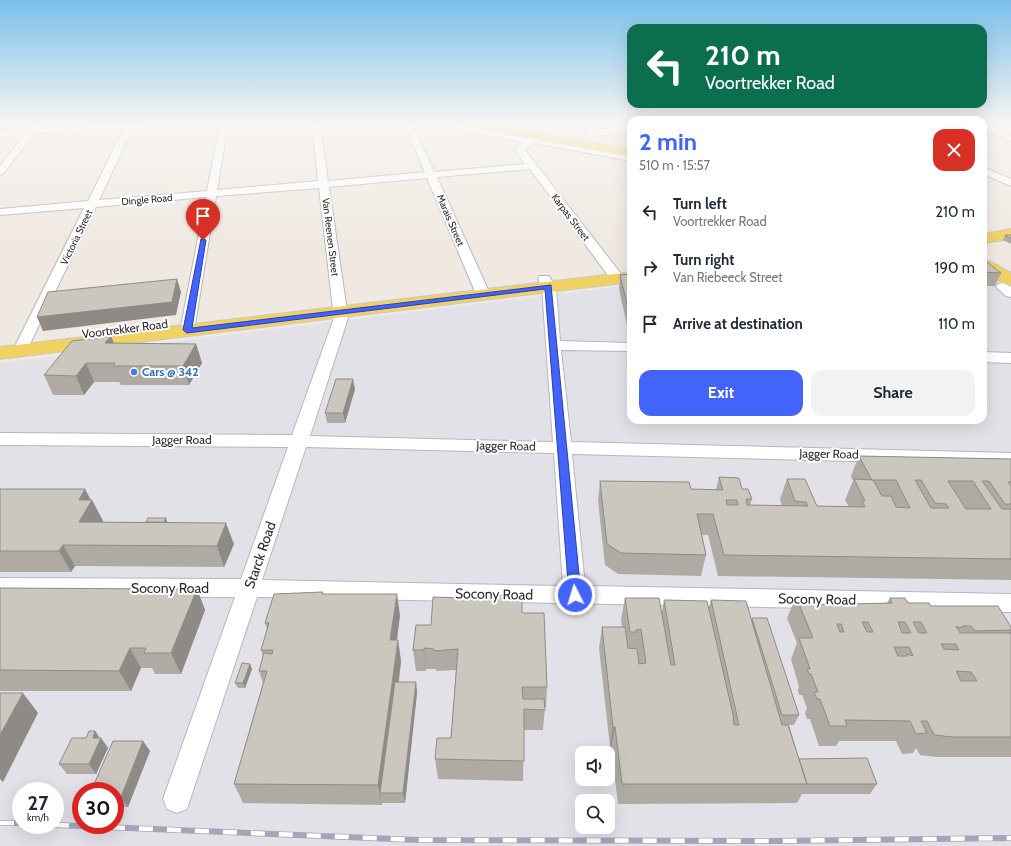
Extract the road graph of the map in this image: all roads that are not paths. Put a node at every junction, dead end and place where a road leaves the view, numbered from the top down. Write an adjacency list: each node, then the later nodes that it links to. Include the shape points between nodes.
1 (7, 163): 8 (street)
2 (112, 163): 14 (street, Victoria Street)
3 (217, 163): 13 (street)
4 (321, 163): 12 (street, Van Reenen Street)
5 (426, 163): 10 (street, Marais Street)
6 (531, 163): 7 (street, Karpas Street)
7 (533, 166): 10 (street, Dingle Road); 25 (street, Karpas Street)
8 (0, 172)
9 (987, 172): 11 (street)
10 (431, 175): 12 (street, Dingle Road); 28 (street, Marais Street)
11 (1011, 183)
12 (324, 184): 13 (street, Dingle Road); 29 (street, Van Reenen Street)
13 (211, 194): 14 (street, Dingle Road); 30 (street)
14 (92, 204): 15 (street, Dingle Road); 33 (street, Victoria Street)
15 (0, 212)
16 (1011, 222): 17 (main road)
17 (987, 224)
18 (1011, 230): 19 (main road)
19 (987, 233)
20 (1011, 234): 21 (main road)
21 (987, 238)
22 (987, 241): 23 (main road)
23 (993, 251)
24 (987, 268): 27 (main road)
25 (623, 274): 26 (main road, Voortrekker Road)
26 (546, 283): 28 (main road, Voortrekker Road); 32 (street)
27 (1008, 287)
28 (482, 291): 29 (main road, Voortrekker Road)
29 (340, 308): 30 (main road, Voortrekker Road); 39 (street, Starck Road, via 341,318)
30 (188, 326): 33 (main road, Voortrekker Road)
31 (0, 345): 33 (main road, Voortrekker Road)
32 (554, 345): 34 (street); 40 (street)
33 (22, 346): 35 (main road, Voortrekker Road)
34 (627, 347)
35 (0, 353)
36 (987, 357): 37 (street)
37 (1011, 358)
38 (0, 439): 39 (street, Jagger Road)
39 (300, 441): 40 (street, Jagger Road); 43 (street, Starck Road)
40 (562, 447): 41 (street, Jagger Road); 44 (street)
41 (1011, 459)
42 (0, 588): 43 (street, Socony Road)
43 (249, 589): 44 (street, Socony Road); 46 (street, Starck Road)
44 (575, 595): 45 (street, Socony Road)
45 (1011, 603)
46 (177, 799)

